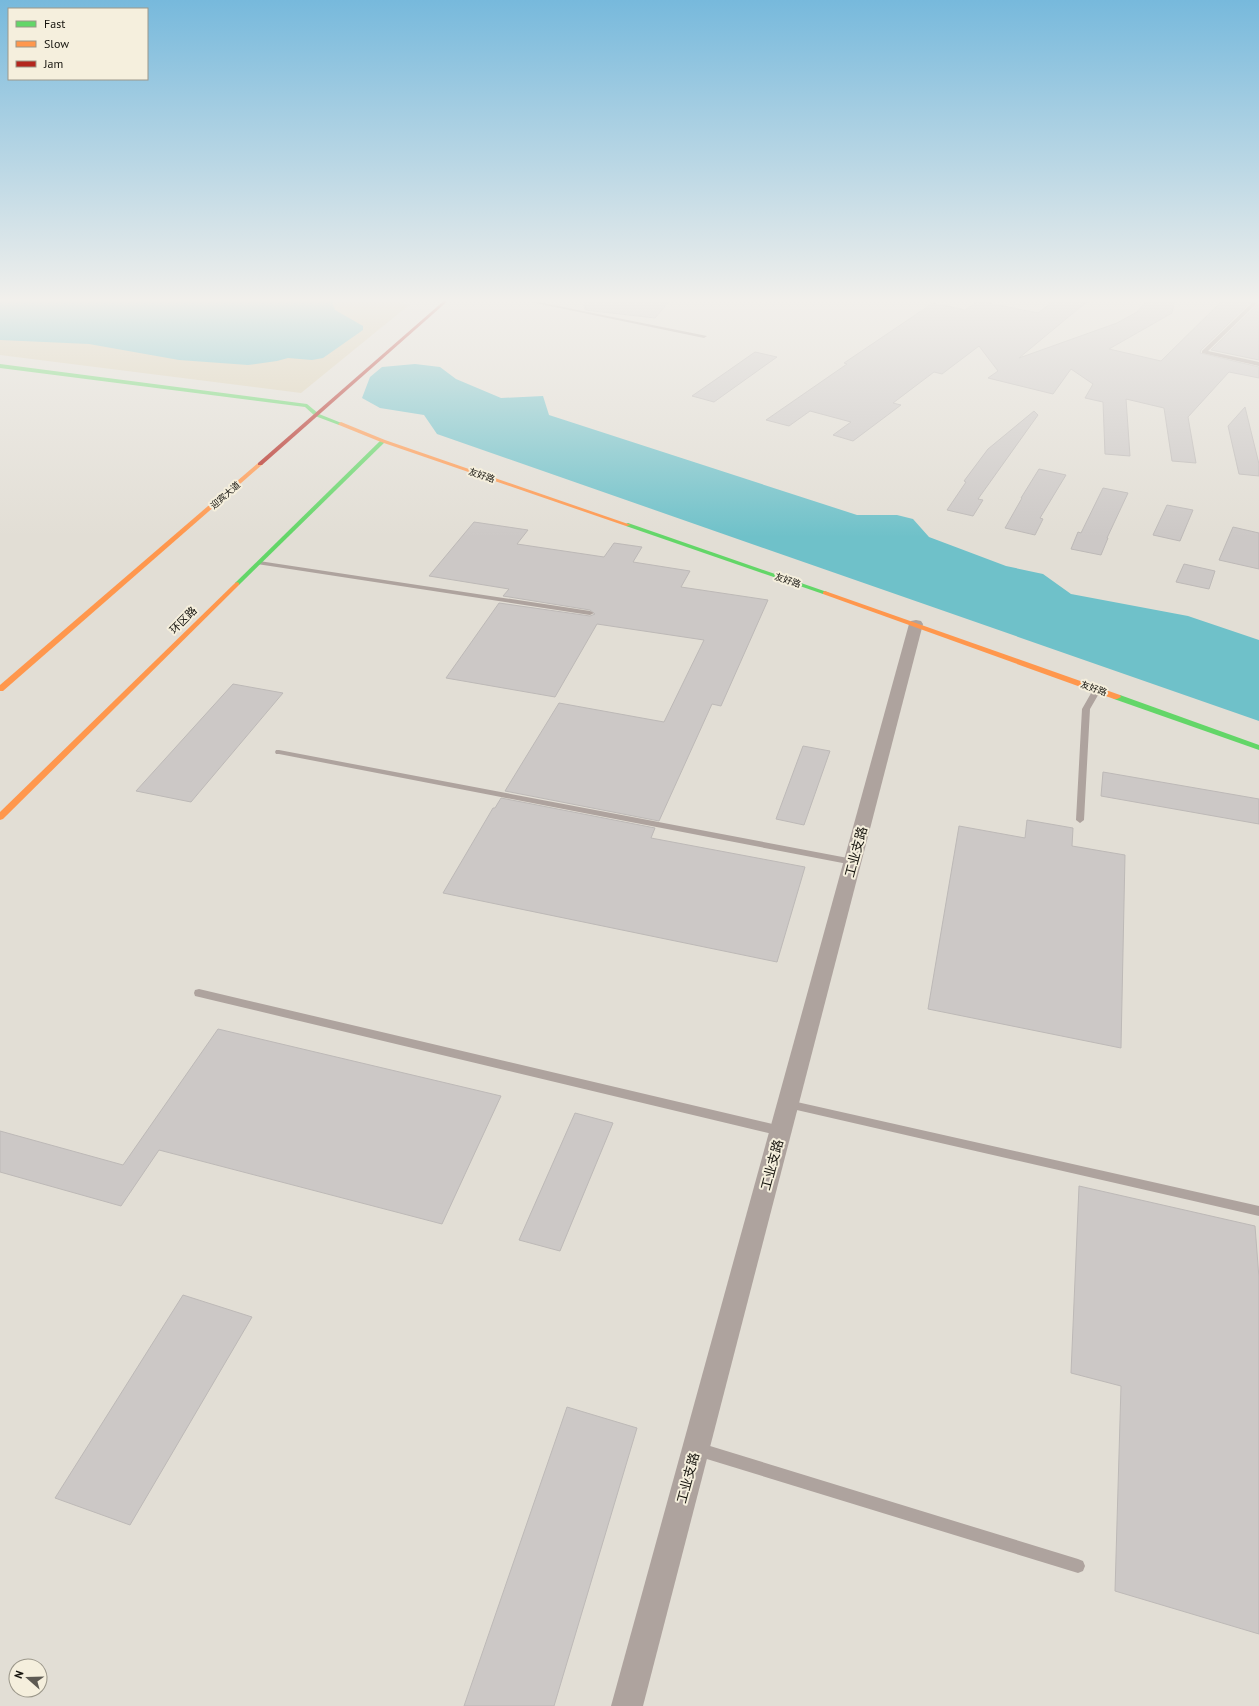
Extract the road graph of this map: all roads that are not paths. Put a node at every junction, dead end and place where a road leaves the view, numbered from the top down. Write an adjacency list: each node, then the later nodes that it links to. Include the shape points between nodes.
1 (40, 379): 5 (street)
2 (106, 379): 4 (street)
3 (358, 379): 6 (street, 迎宾大道)
4 (310, 403): 5 (street); 6 (street)
5 (293, 414): 6 (street)
6 (317, 415): 7 (street, 友好路); 11 (street, 迎宾大道)
7 (383, 441): 8 (street, 环区路); 10 (street, 友好路)
8 (259, 563): 9 (lane); 15 (street, 环区路)
9 (590, 613)
10 (916, 624): 12 (street, 友好路); 17 (street, 工业支路)
11 (0, 689)
12 (1097, 690): 13 (street, 友好路); 16 (lane, via 1086,709)
13 (1259, 748)
14 (279, 752): 17 (lane)
15 (0, 817)
16 (1080, 820)
17 (853, 862): 19 (street, 工业支路)
18 (199, 994): 20 (lane)
19 (788, 1104): 20 (street, 工业支路); 21 (lane)
20 (781, 1131): 22 (street, 工业支路)
21 (1259, 1211)
22 (696, 1448): 23 (lane); 24 (street, 工业支路)
23 (1078, 1566)
24 (627, 1706)

